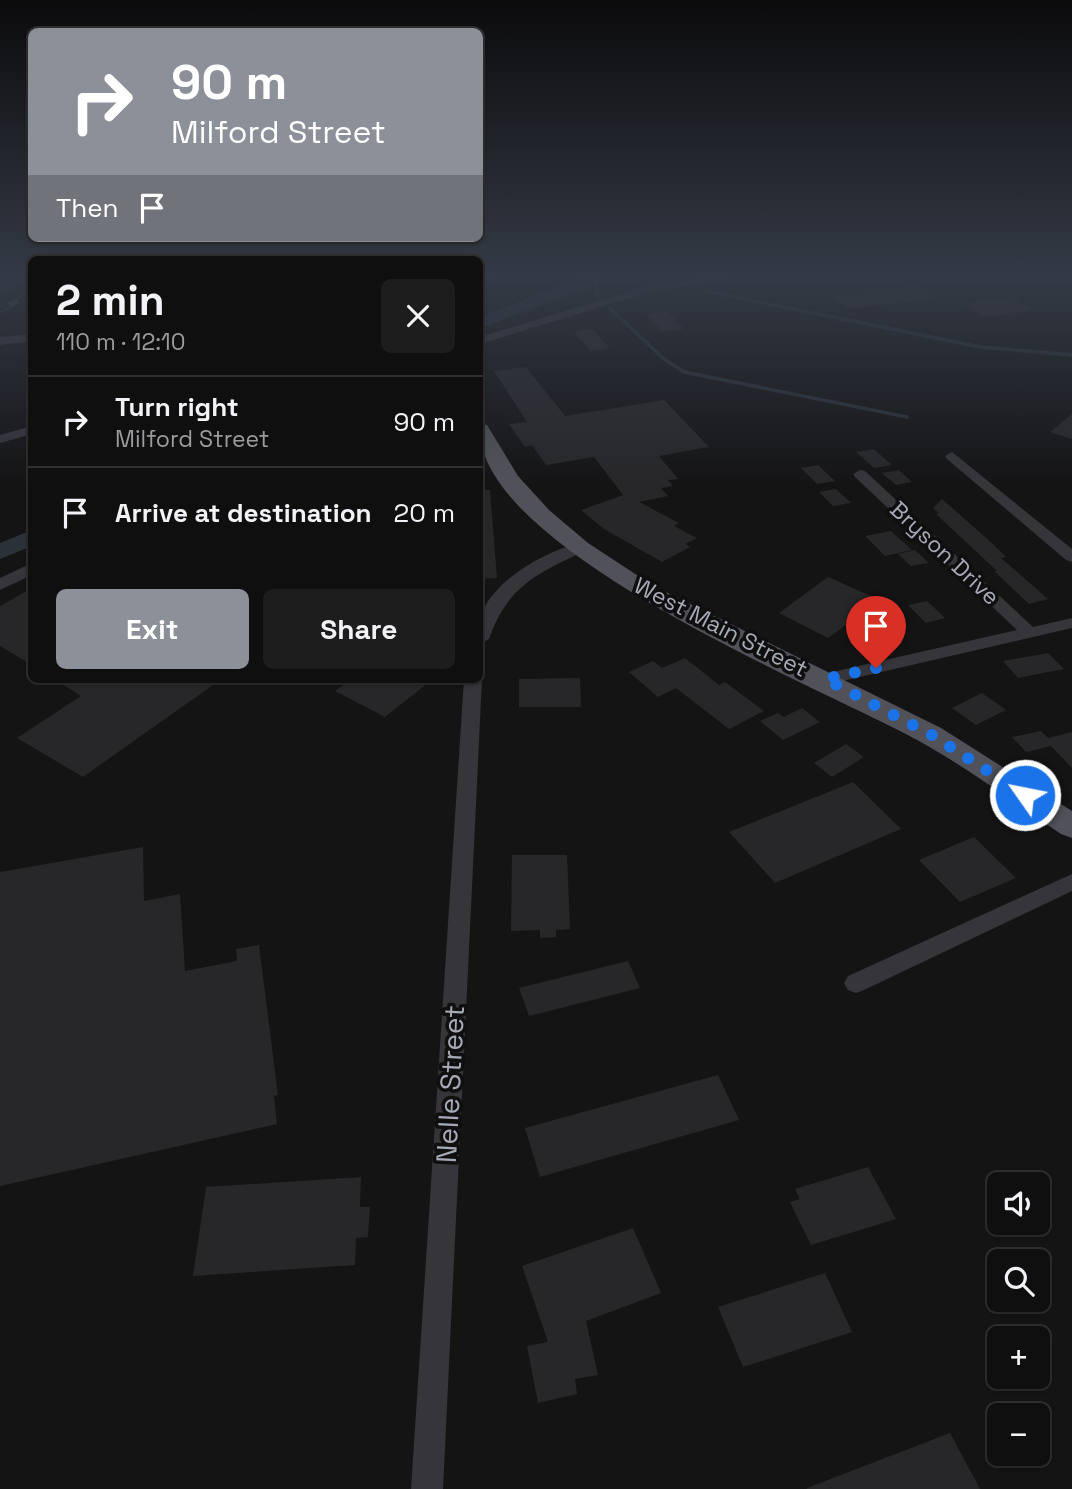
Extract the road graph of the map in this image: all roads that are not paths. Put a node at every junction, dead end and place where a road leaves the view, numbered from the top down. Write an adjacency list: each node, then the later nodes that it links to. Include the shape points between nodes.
1 (28, 431): 3 (street)
2 (483, 434): 6 (main road, West Main Street, via 509,479)
3 (0, 439)
4 (952, 456): 7 (street)
5 (860, 474): 12 (street, Bryson Drive)
6 (579, 548): 11 (street, via 534,568 500,594); 13 (main road, West Main Street, via 643,590)
7 (1072, 557)
8 (28, 570): 9 (street)
9 (0, 584)
10 (1072, 623): 12 (street)
11 (483, 628)
12 (1030, 633): 13 (street)
13 (825, 679): 15 (main road, West Main Street, via 932,735)
14 (473, 683): 18 (street, Nelle Street)
15 (1072, 826)
16 (1072, 882): 17 (street)
17 (856, 983)
18 (427, 1489)

